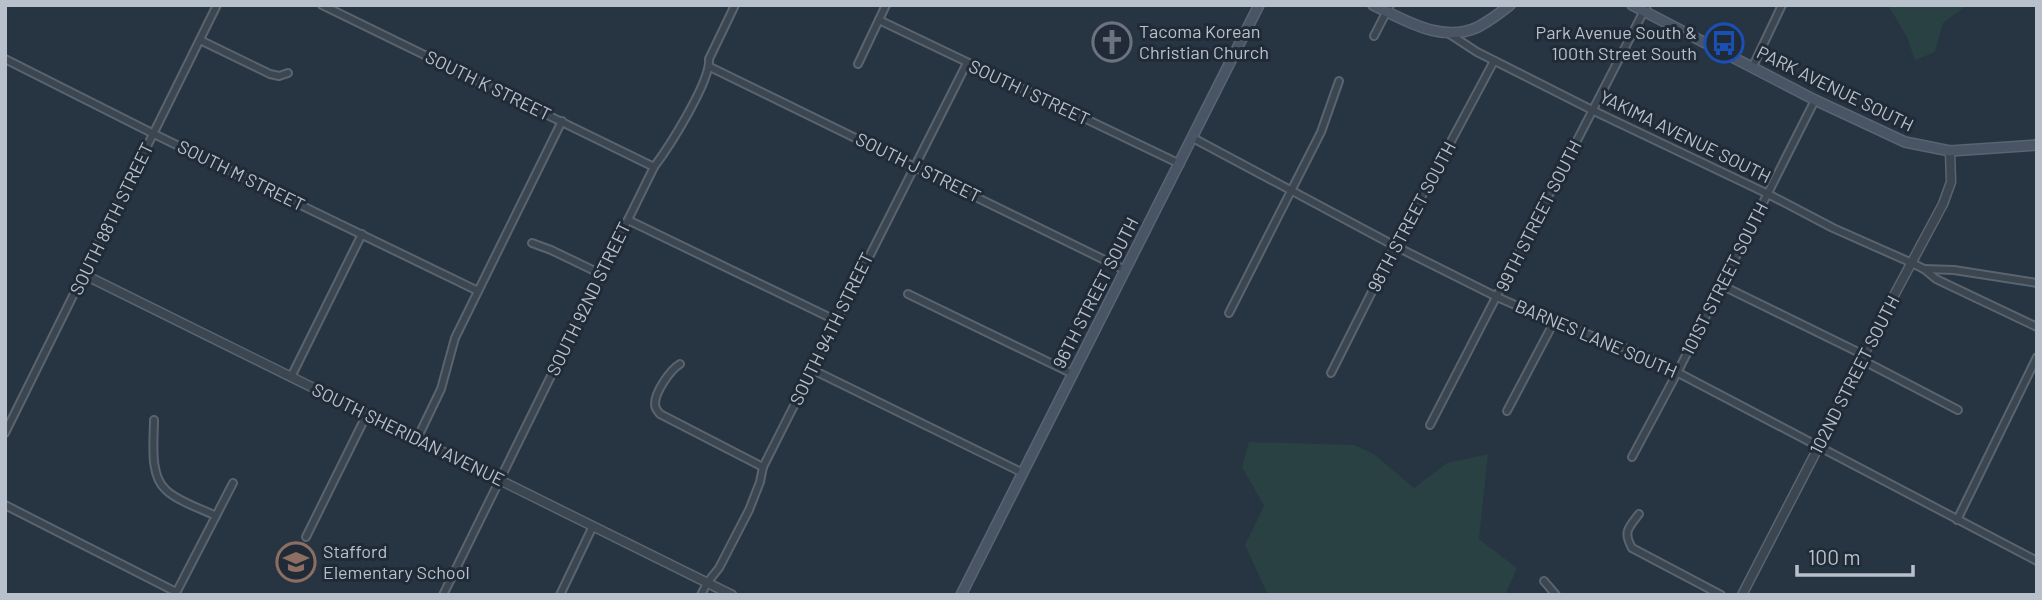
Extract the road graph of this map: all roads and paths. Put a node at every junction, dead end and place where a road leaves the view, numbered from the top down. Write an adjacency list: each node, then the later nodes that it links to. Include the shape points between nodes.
1 (217, 5): 16 (street, SOUTH 88TH STREET)
2 (322, 5): 27 (street, SOUTH K STREET)
3 (723, 5): 10 (street)
4 (886, 5): 13 (street)
5 (1259, 5): 29 (main road, 96TH STREET SOUTH)
6 (1373, 5): 11 (main road, YAKIMA AVENUE SOUTH)
7 (1510, 5): 14 (main road, via 1475,28)
8 (1632, 5): 12 (main road, PARK AVENUE SOUTH)
9 (1782, 5): 21 (street)
10 (734, 8): 22 (street, SOUTH 92ND STREET)
11 (1388, 8): 14 (main road, YAKIMA AVENUE SOUTH, via 1427,29); 15 (street)
12 (1645, 8): 21 (main road, PARK AVENUE SOUTH); 26 (street, 99TH STREET SOUTH)
13 (879, 20): 19 (street); 20 (street, SOUTH I STREET)
14 (1448, 33): 18 (street, YAKIMA AVENUE SOUTH)
15 (1374, 36)
16 (200, 40): 23 (street, via 270,74); 28 (street, SOUTH 88TH STREET)
17 (5, 60): 28 (street, SOUTH M STREET)
18 (1493, 61): 26 (street, YAKIMA AVENUE SOUTH); 40 (street, 98TH STREET SOUTH)
19 (858, 64)
20 (967, 64): 32 (street, SOUTH I STREET); 34 (street, SOUTH 94TH STREET)
21 (1753, 66): 25 (main road, PARK AVENUE SOUTH)
22 (709, 67): 33 (street, SOUTH 92ND STREET); 34 (street, SOUTH J STREET)
23 (288, 73)
24 (1339, 81): 35 (street, via 1321,132)
25 (1815, 100): 31 (main road, PARK AVENUE SOUTH, via 1905,142); 36 (street, 101ST STREET SOUTH)
26 (1594, 111): 36 (street, YAKIMA AVENUE SOUTH); 50 (street, 99TH STREET SOUTH)
27 (562, 121): 33 (street, SOUTH K STREET); 48 (street)
28 (154, 134): 38 (street, SOUTH M STREET); 45 (street, SOUTH 88TH STREET)
29 (1193, 138): 32 (main road, 96TH STREET SOUTH); 35 (street, BARNES LANE SOUTH)
30 (2037, 145): 31 (main road, PARK AVENUE SOUTH)
31 (1950, 151): 41 (street, 102ND STREET SOUTH, via 1949,192)
32 (1180, 164): 43 (main road, 96TH STREET SOUTH)
33 (654, 167): 37 (street, SOUTH 92ND STREET)
34 (915, 167): 43 (street, SOUTH J STREET); 52 (street, SOUTH 94TH STREET)
35 (1291, 190): 40 (street, BARNES LANE SOUTH); 51 (street)
36 (1768, 194): 41 (street, YAKIMA AVENUE SOUTH); 47 (street, 101ST STREET SOUTH)
37 (628, 220): 44 (street, SOUTH 92ND STREET); 52 (street)
38 (362, 234): 48 (street, SOUTH M STREET); 62 (street)
39 (532, 243): 44 (street)
40 (1395, 246): 50 (street, BARNES LANE SOUTH); 59 (street, 98TH STREET SOUTH)
41 (1912, 263): 42 (street, YAKIMA AVENUE SOUTH); 55 (street, 102ND STREET SOUTH)
42 (1924, 269): 46 (street); 54 (street, YAKIMA AVENUE SOUTH)
43 (1125, 270): 61 (main road, 96TH STREET SOUTH)
44 (601, 274): 74 (street, SOUTH 92ND STREET)
45 (85, 275): 62 (street, SOUTH SHERIDAN AVENUE); 68 (street, SOUTH 88TH STREET)
46 (2037, 283)
47 (1721, 285): 55 (street); 60 (street, 101ST STREET SOUTH)
48 (478, 290): 69 (street, via 455,338 442,389)
49 (908, 294): 61 (street)
50 (1497, 296): 53 (street, BARNES LANE SOUTH); 67 (street, 99TH STREET SOUTH)
51 (1229, 313)
52 (837, 321): 58 (street, SOUTH 94TH STREET)
53 (1554, 322): 60 (street, BARNES LANE SOUTH); 64 (street)
54 (2037, 327)
55 (1863, 357): 63 (street); 70 (street, 102ND STREET SOUTH)
56 (2037, 357): 79 (street)
57 (680, 364): 72 (street, via 671,370 656,398 656,410)
58 (813, 370): 72 (street, SOUTH 94TH STREET); 73 (street)
59 (1331, 373)
60 (1677, 373): 70 (street, BARNES LANE SOUTH); 71 (street, 101ST STREET SOUTH)
61 (1073, 374): 73 (main road, 96TH STREET SOUTH)
62 (291, 377): 65 (street, SOUTH SHERIDAN AVENUE)
63 (1958, 410)
64 (1507, 411)
65 (367, 414): 69 (street, SOUTH SHERIDAN AVENUE); 81 (street)
66 (154, 420): 78 (street, via 160,483 171,494)
67 (1430, 425)
68 (5, 433)
69 (418, 439): 74 (street, SOUTH SHERIDAN AVENUE)
70 (1818, 448): 79 (street, BARNES LANE SOUTH); 93 (street, 102ND STREET SOUTH)
71 (1632, 457)
72 (762, 467): 84 (street, SOUTH 94TH STREET, via 753,502)
73 (1023, 472): 90 (main road, 96TH STREET SOUTH)
74 (500, 480): 80 (street, SOUTH SHERIDAN AVENUE); 86 (street, SOUTH 92ND STREET)
75 (233, 483): 78 (street)
76 (5, 505): 85 (street)
77 (1639, 514): 92 (street, via 1626,538 1632,548)
78 (216, 516): 85 (street)
79 (1957, 520): 82 (street, BARNES LANE SOUTH)
80 (593, 526): 84 (street, SOUTH SHERIDAN AVENUE); 87 (street)
81 (306, 537)
82 (2037, 561)
83 (1544, 580): 91 (street)
84 (707, 583): 88 (street, SOUTH 94TH STREET); 89 (street, SOUTH SHERIDAN AVENUE)
85 (175, 594)
86 (443, 595)
87 (560, 595)
88 (701, 595)
89 (732, 595)
90 (961, 595)
91 (1556, 595)
92 (1721, 595)
93 (1742, 595)

